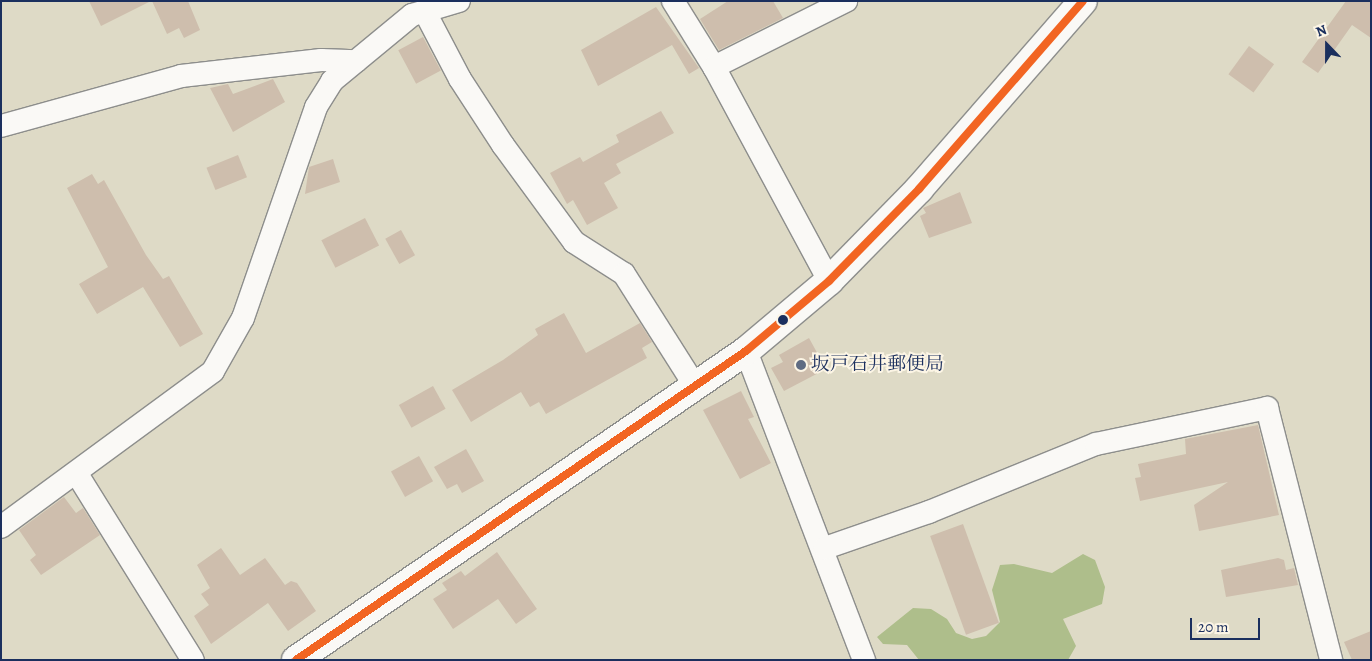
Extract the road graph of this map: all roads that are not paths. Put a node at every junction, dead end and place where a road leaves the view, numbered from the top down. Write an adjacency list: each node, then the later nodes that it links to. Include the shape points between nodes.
1 (459, 1): 5 (street)
2 (672, 1): 7 (street)
3 (846, 1): 7 (street)
4 (1083, 1): 9 (main road, via 919,189)
5 (416, 10): 6 (street); 11 (street, via 503,145 574,242 624,274)
6 (356, 61): 8 (street, via 321,60 181,76); 12 (street, via 332,81 316,107 227,350 194,388)
7 (714, 67): 9 (street)
8 (1, 126)
9 (829, 281): 10 (main road)
10 (746, 351): 11 (main road); 14 (street)
11 (695, 386): 16 (main road)
12 (77, 474): 13 (street); 15 (street)
13 (1, 527)
14 (825, 548): 17 (street); 18 (street, via 938,509 1096,444 1267,408)
15 (193, 660)
16 (296, 660)
17 (864, 660)
18 (1331, 660)

